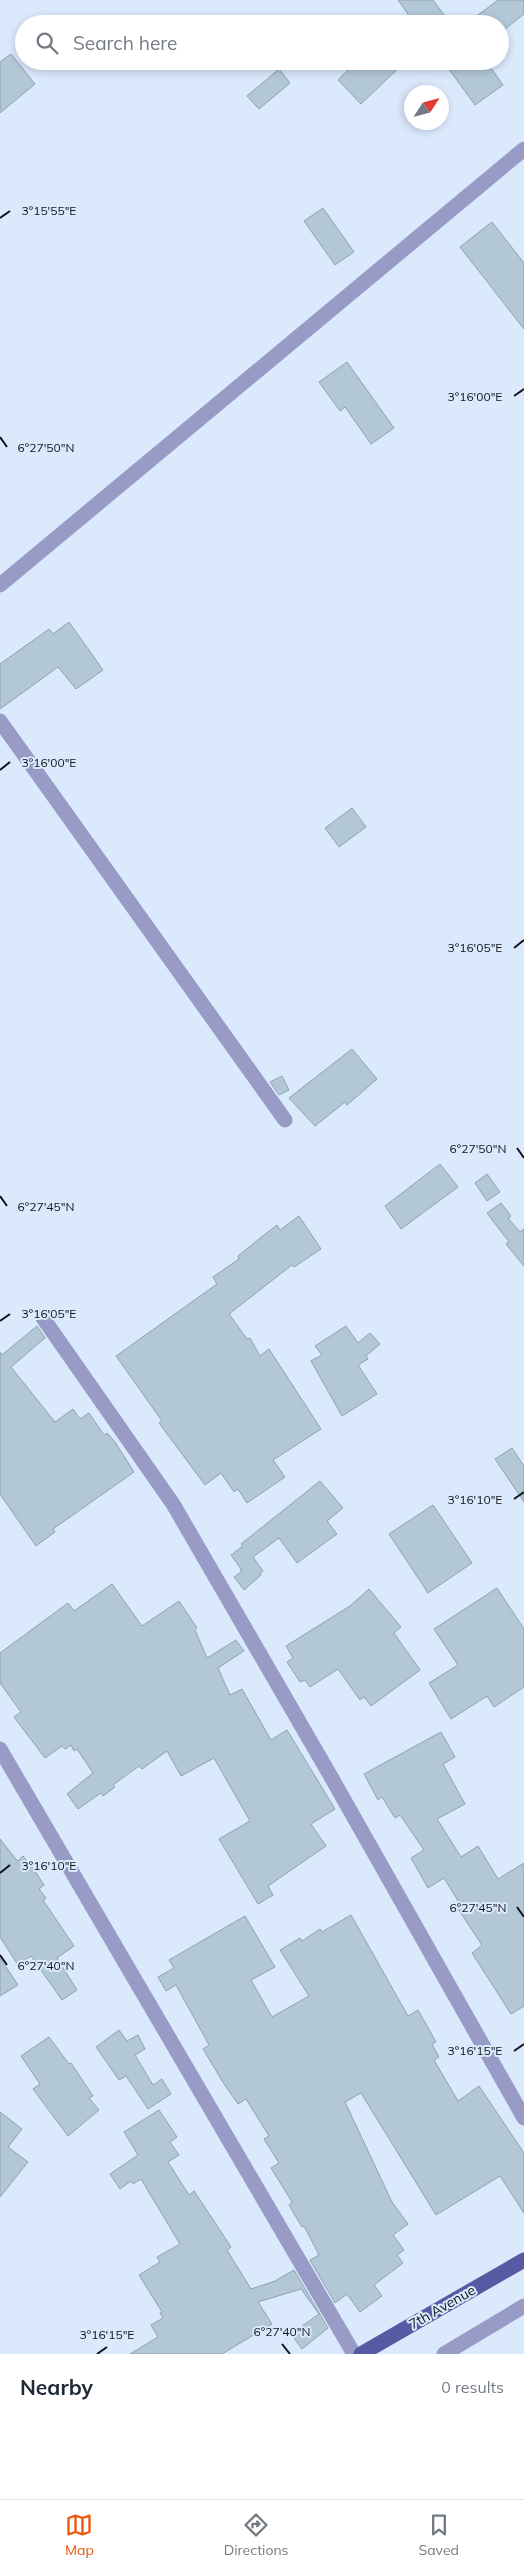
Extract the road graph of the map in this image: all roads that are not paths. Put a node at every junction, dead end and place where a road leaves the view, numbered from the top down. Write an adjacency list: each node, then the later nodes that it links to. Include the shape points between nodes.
1 (524, 150): 2 (street)
2 (0, 585)
3 (0, 721): 4 (street)
4 (284, 1120)
5 (43, 1318): 7 (street, via 173,1504)
6 (0, 1749): 10 (street)
7 (524, 2118)
8 (524, 2260): 11 (main road, 7th Avenue)
9 (524, 2306): 12 (street)
10 (354, 2354)
11 (361, 2354)
12 (444, 2354)

